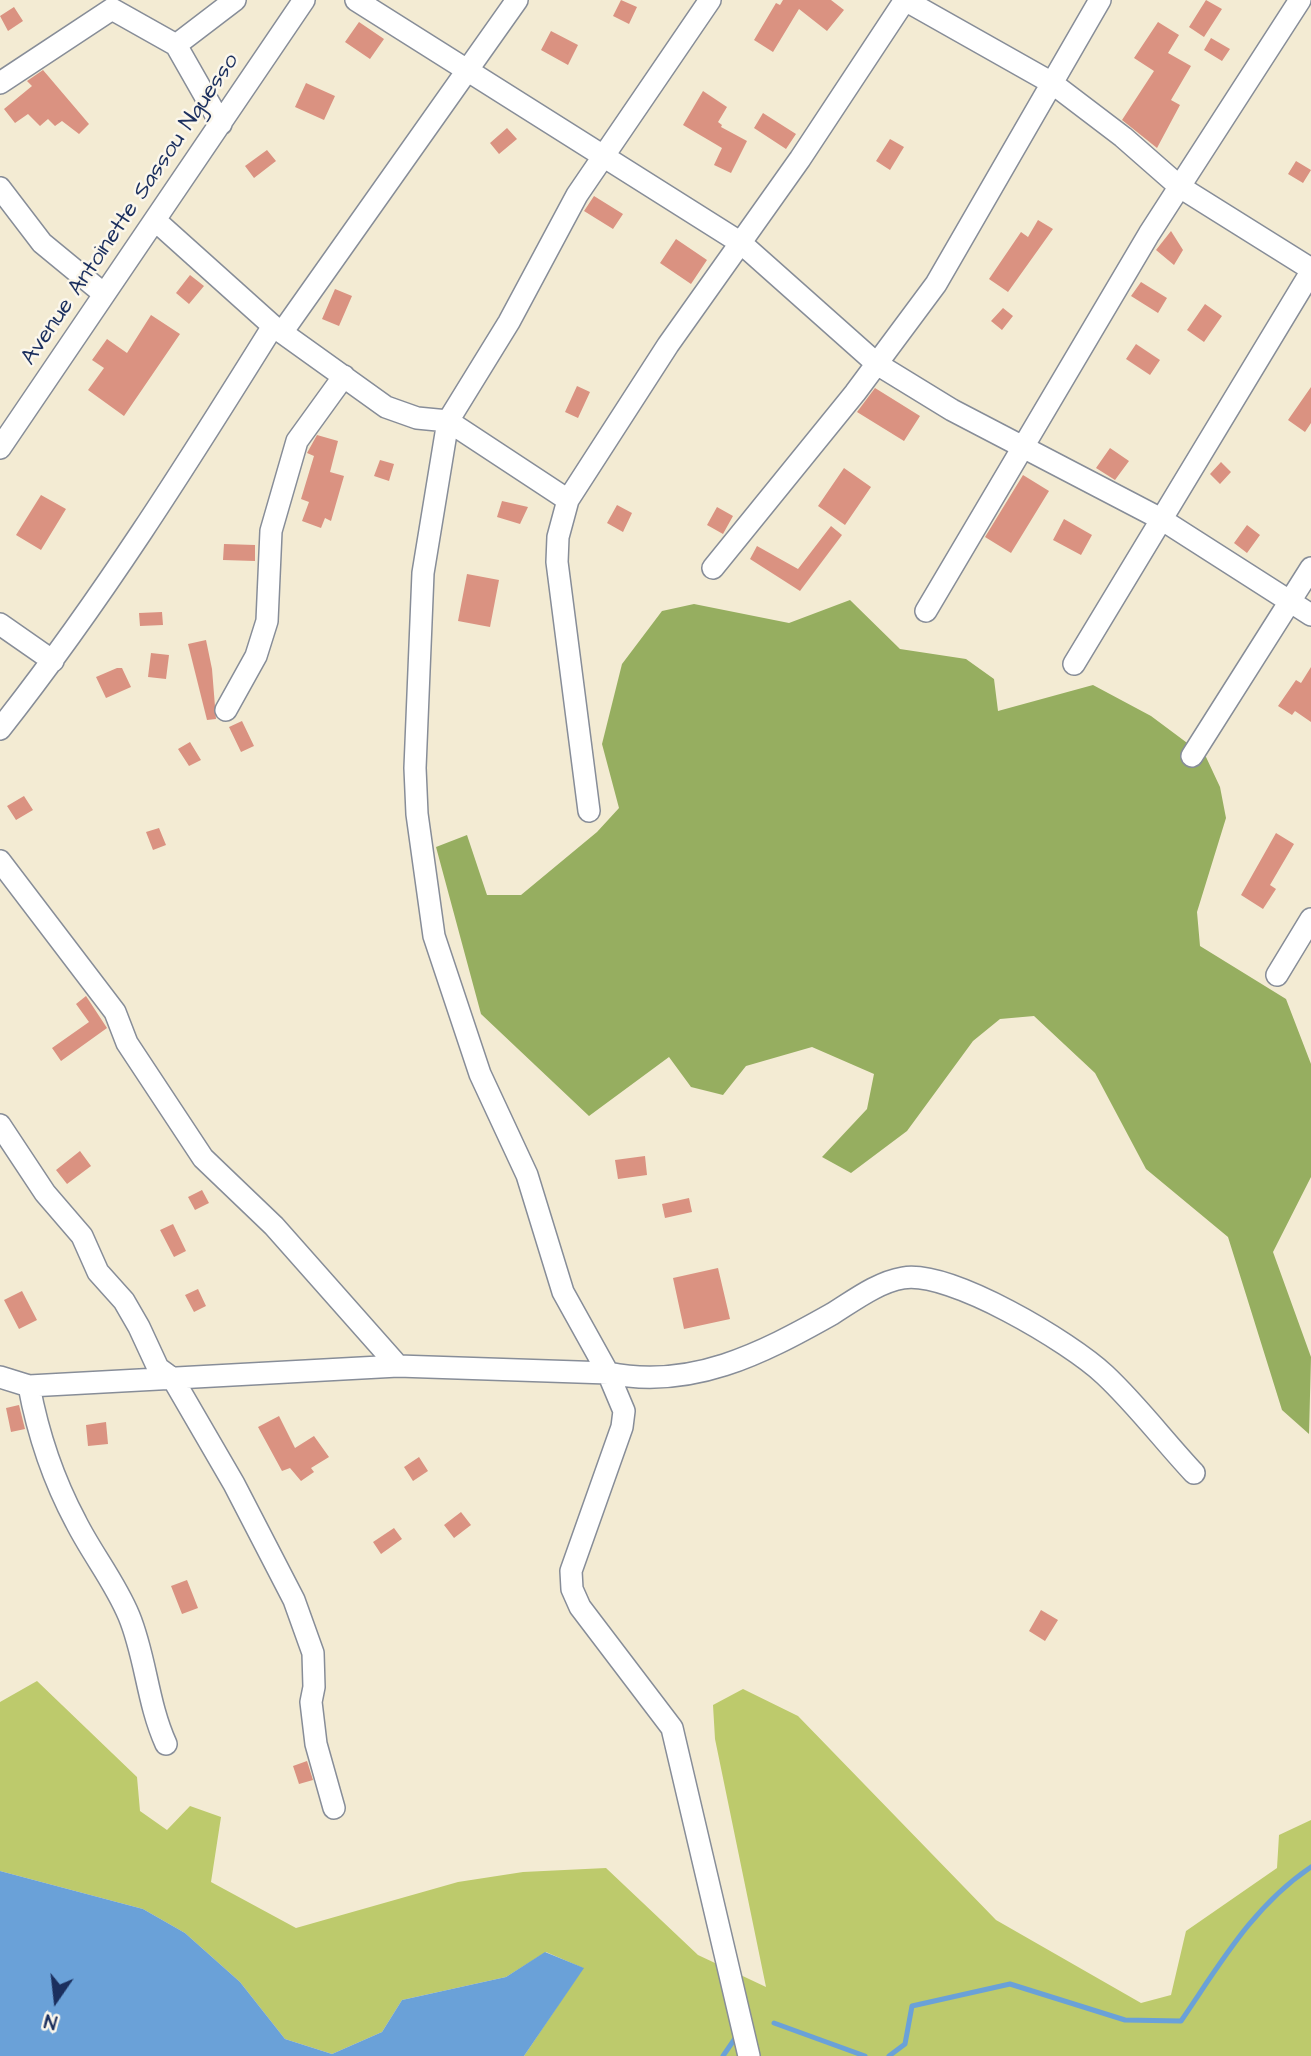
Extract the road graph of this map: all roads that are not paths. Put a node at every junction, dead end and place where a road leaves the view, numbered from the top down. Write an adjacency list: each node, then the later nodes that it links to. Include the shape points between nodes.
1 (235, 0): 10 (street)
2 (304, 0): 14 (street, Avenue Antoinette Sassou Nguesso)
3 (356, 0): 11 (street)
4 (517, 0): 11 (street)
5 (710, 0): 15 (street)
6 (905, 0): 13 (street); 19 (street)
7 (1100, 0): 13 (street)
8 (1300, 0): 16 (street)
9 (110, 4): 10 (street); 12 (street)
10 (176, 45): 14 (street)
11 (465, 71): 15 (street); 22 (street)
12 (0, 83)
13 (1052, 83): 16 (street); 23 (street, via 936,284)
14 (221, 124): 18 (street, Avenue Antoinette Sassou Nguesso)
15 (604, 155): 19 (street); 25 (street)
16 (1180, 187): 20 (street); 26 (street)
17 (0, 188): 21 (street, via 42,243)
18 (156, 221): 21 (street, Avenue Antoinette Sassou Nguesso); 22 (street)
19 (741, 243): 23 (street); 28 (street, via 668,345)
20 (1311, 270): 29 (street)
21 (104, 294): 27 (street, Avenue Antoinette Sassou Nguesso)
22 (278, 329): 24 (street); 36 (street)
23 (877, 364): 26 (street); 30 (street)
24 (344, 376): 25 (street, via 386,407 416,418); 38 (street, via 297,441 271,531 267,621 256,656)
25 (448, 421): 28 (street); 47 (street, via 423,573 420,629 415,768 428,907 458,1013 480,1074 527,1175 563,1292)
26 (1021, 446): 29 (street); 33 (street)
27 (0, 448)
28 (568, 500): 41 (street, via 557,562)
29 (1161, 519): 32 (street); 37 (street)
30 (713, 568)
31 (1311, 568): 32 (street)
32 (1290, 603): 34 (street); 40 (street)
33 (926, 611)
34 (1311, 615)
35 (0, 624): 36 (street)
36 (53, 661): 39 (street)
37 (1074, 664)
38 (226, 710)
39 (0, 729)
40 (1192, 756)
41 (589, 811)
42 (0, 861): 46 (street, via 115,1012 127,1043 202,1157 274,1226)
43 (1311, 919): 44 (street)
44 (1277, 975)
45 (0, 1125): 49 (street, via 45,1193 82,1236 98,1272 124,1301 158,1368)
46 (398, 1366): 47 (street); 49 (street)
47 (608, 1373): 51 (street, via 640,1380 729,1365 875,1289 902,1278 930,1278 967,1291 1071,1349 1104,1375); 54 (street, via 624,1411 622,1427 571,1571 572,1589 580,1607 672,1728)
48 (0, 1377): 50 (street)
49 (173, 1380): 50 (street); 53 (street, via 234,1484 294,1601 313,1653 311,1702 316,1744)
50 (29, 1386): 52 (street, via 55,1479 130,1617 149,1702)
51 (1194, 1473)
52 (166, 1744)
53 (334, 1808)
54 (749, 2056)

